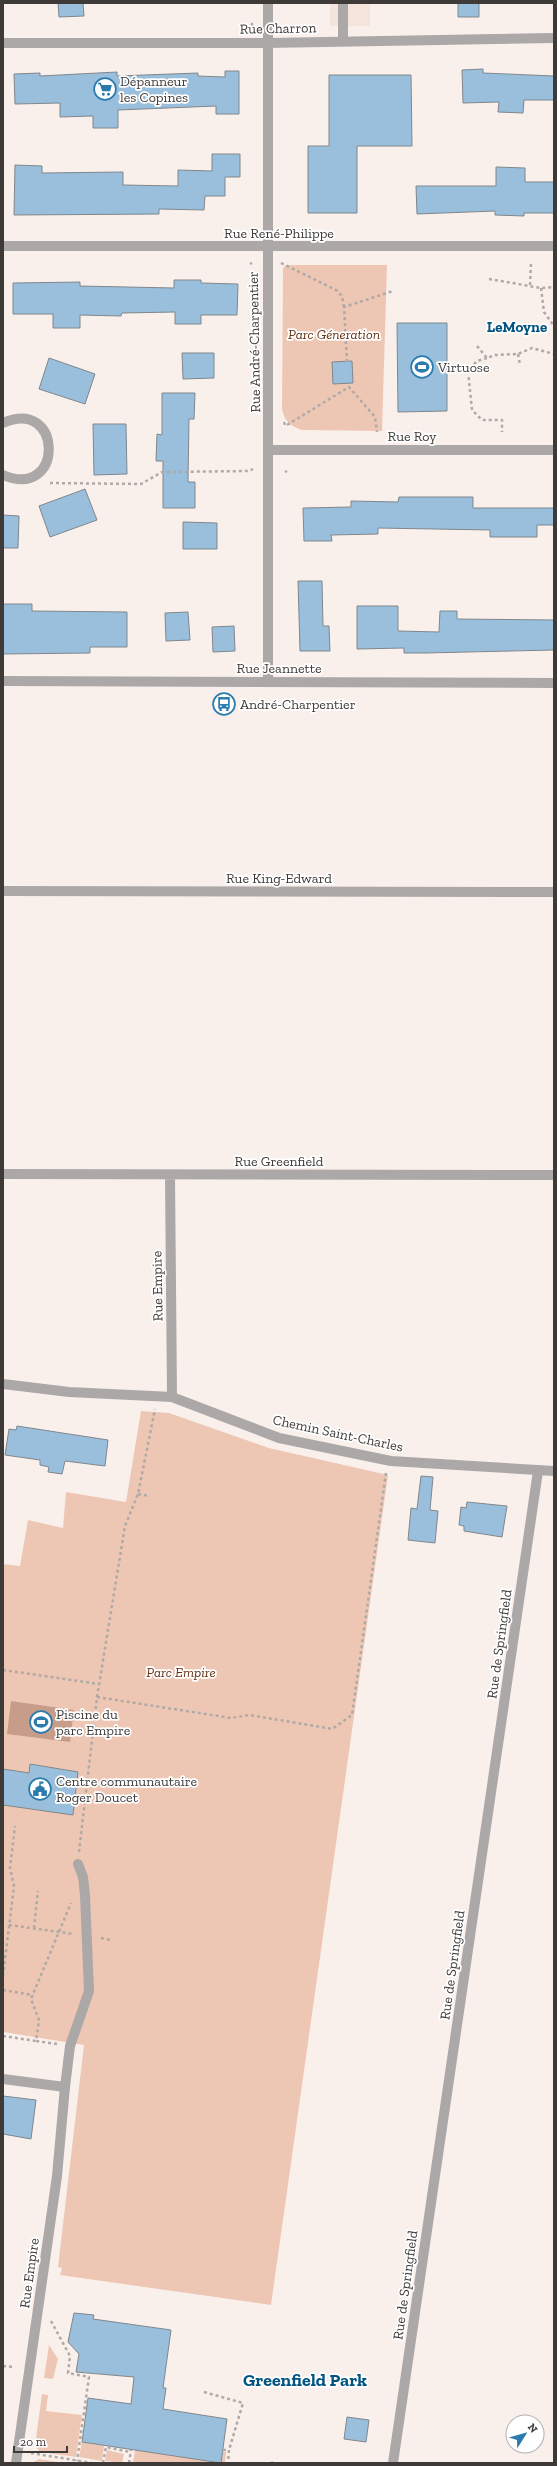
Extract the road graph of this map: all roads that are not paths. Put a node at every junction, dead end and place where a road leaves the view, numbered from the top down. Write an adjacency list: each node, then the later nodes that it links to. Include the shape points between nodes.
1 (268, 3): 6 (street, Rue André-Charpentier)
2 (343, 3): 4 (street)
3 (554, 38): 4 (street, Rue Charron)
4 (343, 41): 6 (street, Rue Charron)
5 (3, 43): 6 (street, Rue Charron)
6 (267, 43): 9 (street, Rue André-Charpentier)
7 (3, 246): 9 (street, Rue René-Philippe)
8 (554, 246): 9 (street, Rue René-Philippe)
9 (267, 247): 11 (street, Rue André-Charpentier)
10 (3, 423): 13 (street, via 22,418 32,421 40,426 50,444 46,464 32,477 22,479)
11 (269, 450): 12 (street, Rue Roy); 15 (street, Rue André-Charpentier)
12 (554, 450)
13 (3, 475)
14 (3, 682): 15 (street, Rue Jeannette)
15 (268, 682): 16 (street, Rue Jeannette)
16 (554, 683)
17 (3, 891): 18 (street, Rue King-Edward)
18 (554, 892)
19 (3, 1174): 20 (street, Rue Greenfield)
20 (170, 1175): 21 (street, Rue Greenfield); 23 (street, Rue Empire)
21 (554, 1175)
22 (3, 1384): 23 (street, Chemin Saint-Charles, via 69,1392)
23 (172, 1397): 24 (street, Chemin Saint-Charles, via 279,1438 390,1461)
24 (538, 1471): 25 (street, Chemin Saint-Charles); 30 (street, Rue de Springfield)
25 (554, 1471)
26 (78, 1864): 28 (street, Rue Empire, via 83,1877 89,1991 70,2046)
27 (3, 2079): 28 (street)
28 (65, 2087): 29 (street, Rue Empire, via 57,2176)
29 (16, 2463)
30 (393, 2463)

